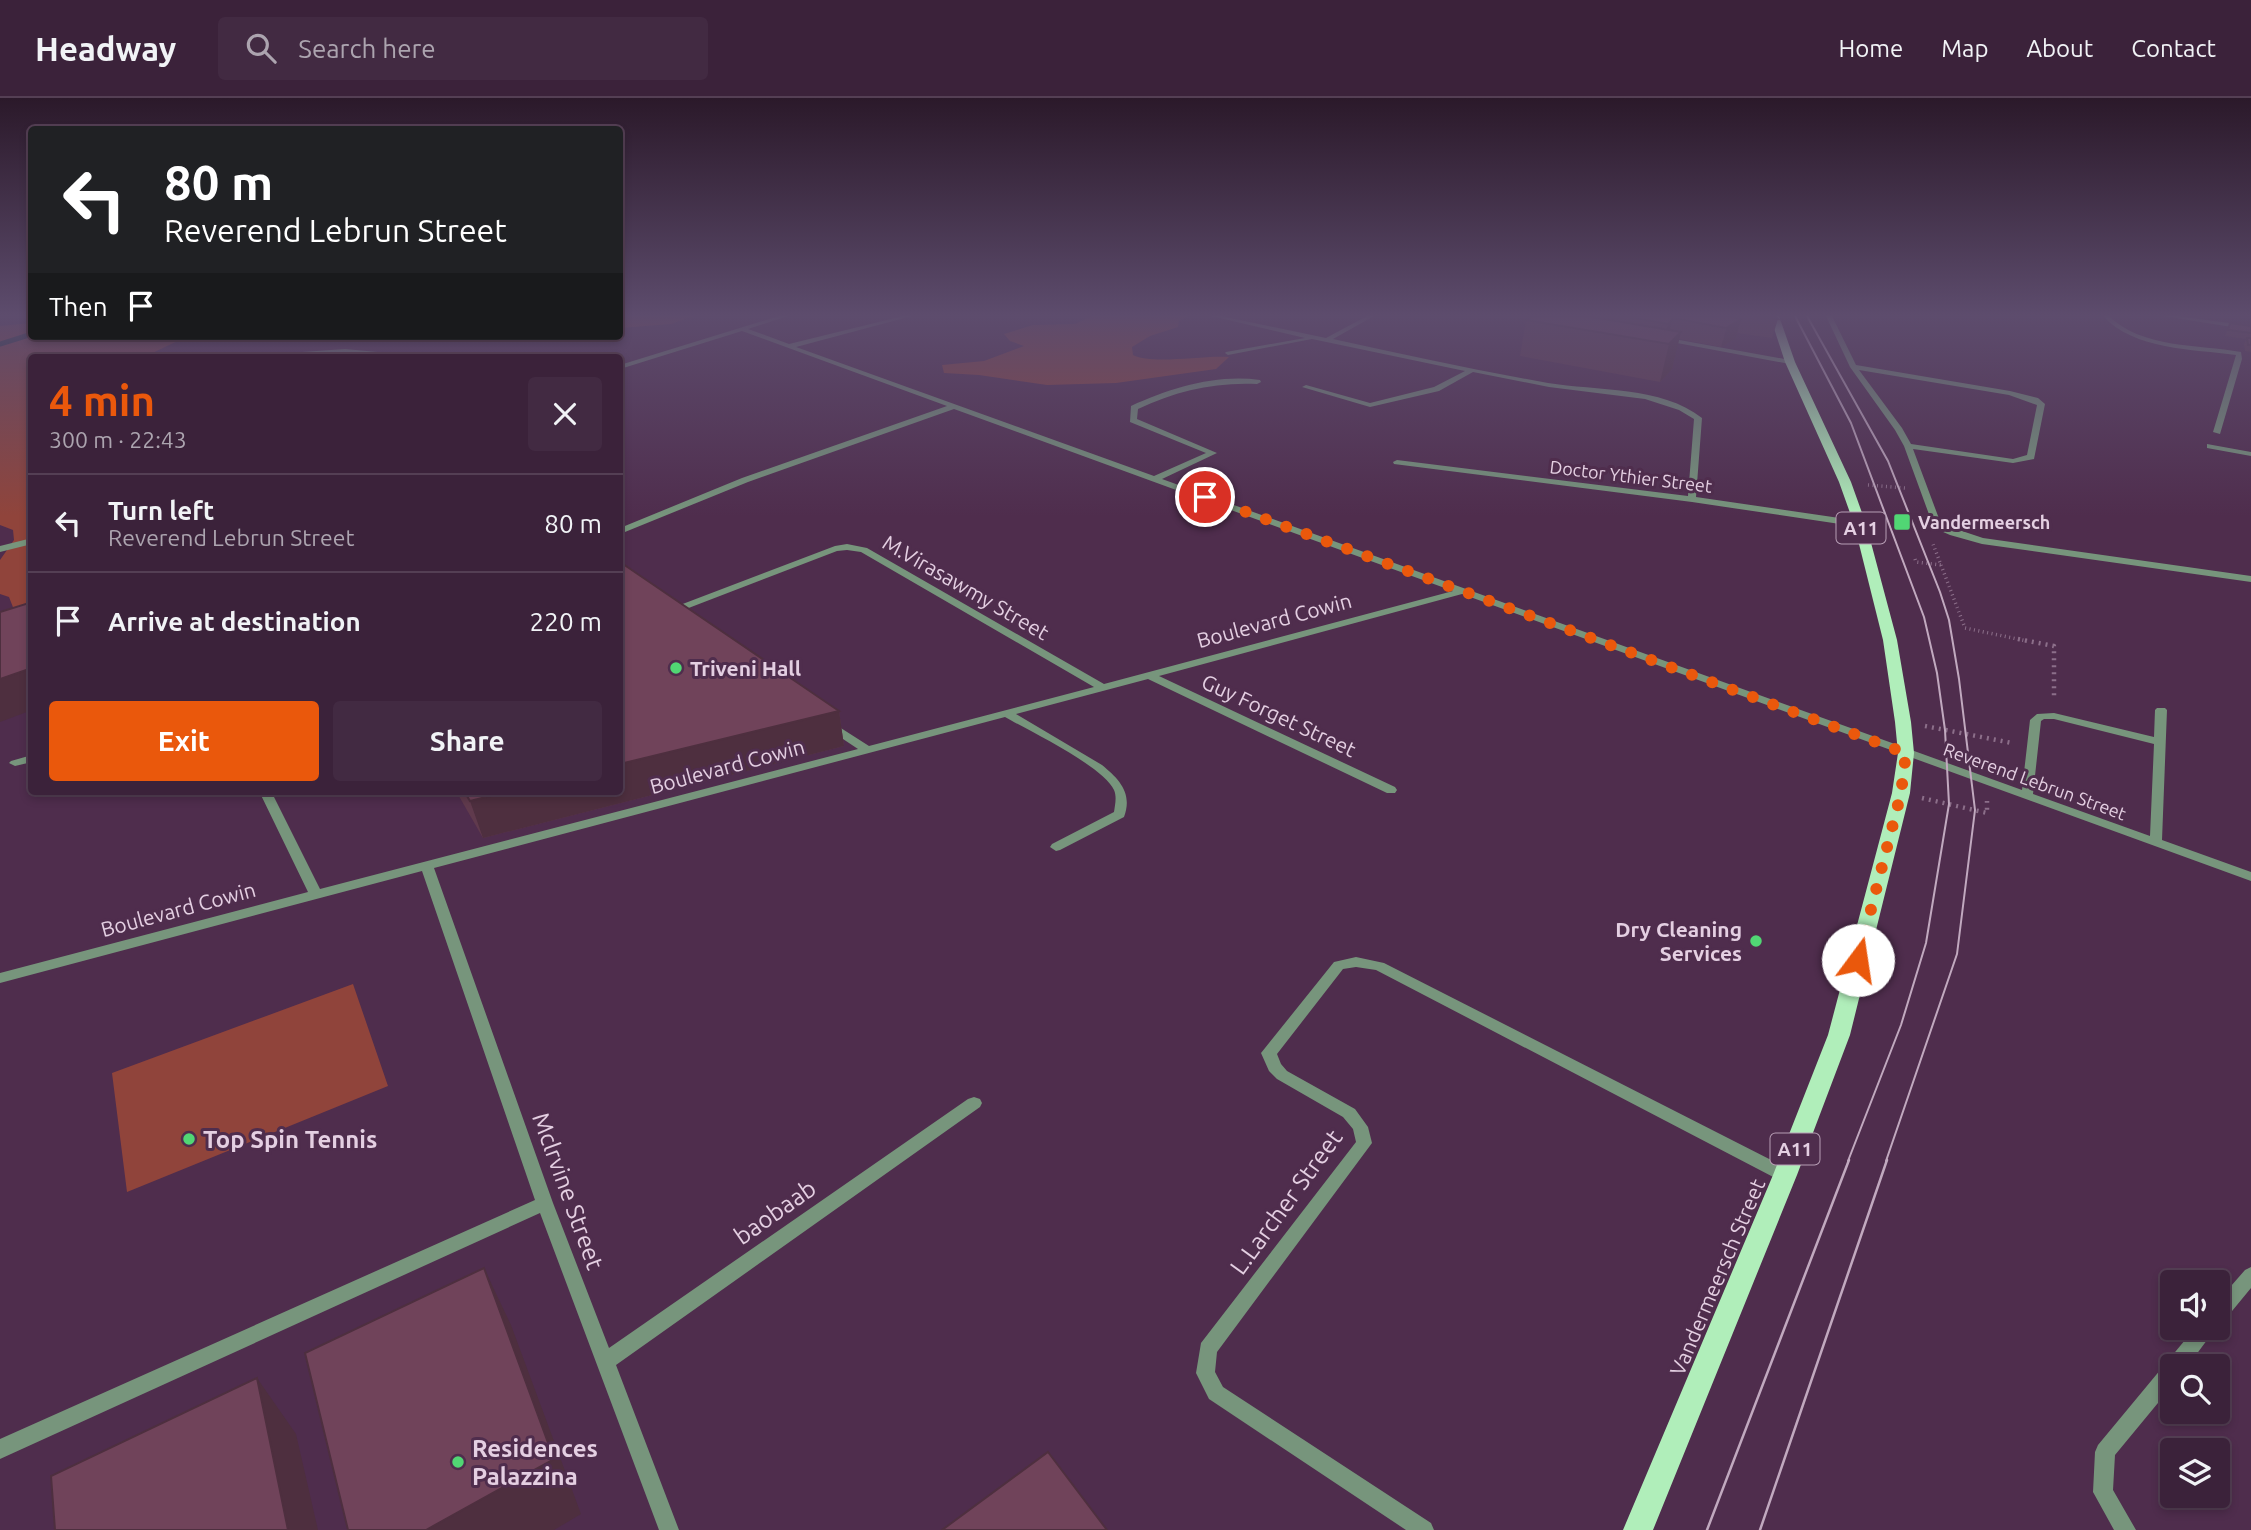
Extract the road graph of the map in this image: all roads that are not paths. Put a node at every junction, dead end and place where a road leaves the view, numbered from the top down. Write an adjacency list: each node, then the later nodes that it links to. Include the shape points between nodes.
1 (891, 383): 10 (street, Reverend Lebrun Street)
2 (1212, 383): 16 (street, via 1161,395 1134,408 1133,420 1213,453)
3 (1448, 383): 9 (street, via 1370,405)
4 (1541, 383): 17 (street, via 1662,401 1698,418)
5 (1800, 383): 18 (main road, Vandermeersch Street / A11)
6 (1865, 383): 12 (street)
7 (1949, 383): 12 (street, via 2010,393 2041,404 2031,457 2013,461)
8 (2232, 383): 11 (street)
9 (1306, 387)
10 (954, 406): 16 (street, Reverend Lebrun Street); 19 (street, via 745,480)
11 (2217, 432)
12 (1908, 446): 22 (street, via 1937,526 1953,533 2092,558)
13 (2210, 446): 14 (street)
14 (2251, 454)
15 (1396, 462): 17 (street, Doctor Ythier Street)
16 (1155, 479): 23 (street, Reverend Lebrun Street)
17 (1692, 499): 18 (street, Doctor Ythier Street)
18 (1860, 524): 32 (main road, Vandermeersch Street / A11, via 1890,640)
19 (623, 530)
20 (28, 542): 21 (street)
21 (0, 550)
22 (2251, 579)
23 (1463, 591): 25 (street, Boulevard Cowin); 32 (street, Reverend Lebrun Street)
24 (678, 623): 26 (street, M.Virasawmy Street, via 675,614 683,607 835,550 864,550)
25 (1150, 676): 26 (street, Boulevard Cowin); 35 (street, Guy Forget Street)
26 (1103, 688): 28 (street, Boulevard Cowin)
27 (2161, 710): 30 (street)
28 (1006, 714): 31 (street, Boulevard Cowin); 39 (street, via 1098,769 1119,788 1120,814)
29 (822, 720): 31 (street)
30 (2159, 742): 37 (street, via 2041,716 2036,720); 38 (street)
31 (867, 750): 40 (street, Boulevard Cowin)
32 (1906, 753): 37 (street, Reverend Lebrun Street); 45 (main road, Vandermeersch Street / A11, via 1901,793 1839,1035)
33 (28, 759): 34 (street)
34 (15, 763)
35 (1391, 790)
36 (267, 795): 42 (street)
37 (2027, 797): 38 (street, Reverend Lebrun Street)
38 (2156, 843): 41 (street, Reverend Lebrun Street)
39 (1056, 848)
40 (428, 867): 42 (street, Boulevard Cowin); 46 (street, Mclrvine Street)
41 (2251, 877)
42 (316, 895): 43 (street, Boulevard Cowin)
43 (0, 978)
44 (974, 1103): 51 (street, baobaab)
45 (1785, 1175): 55 (street, L.Larcher Street, via 1379,966 1339,965 1269,1053 1282,1075 1349,1114 1360,1127 1364,1143 1208,1349 1205,1373 1216,1392); 56 (main road, Vandermeersch Street / A11)
46 (545, 1203): 51 (street, Mclrvine Street); 53 (street)
47 (2251, 1275): 48 (street)
48 (2230, 1300)
49 (2197, 1340): 50 (street)
50 (2186, 1354)
51 (605, 1362): 54 (street, Mclrvine Street)
52 (2160, 1386): 57 (street, via 2105,1452 2103,1492)
53 (0, 1449)
54 (669, 1530)
55 (1424, 1530)
56 (1638, 1530)
57 (2126, 1530)

